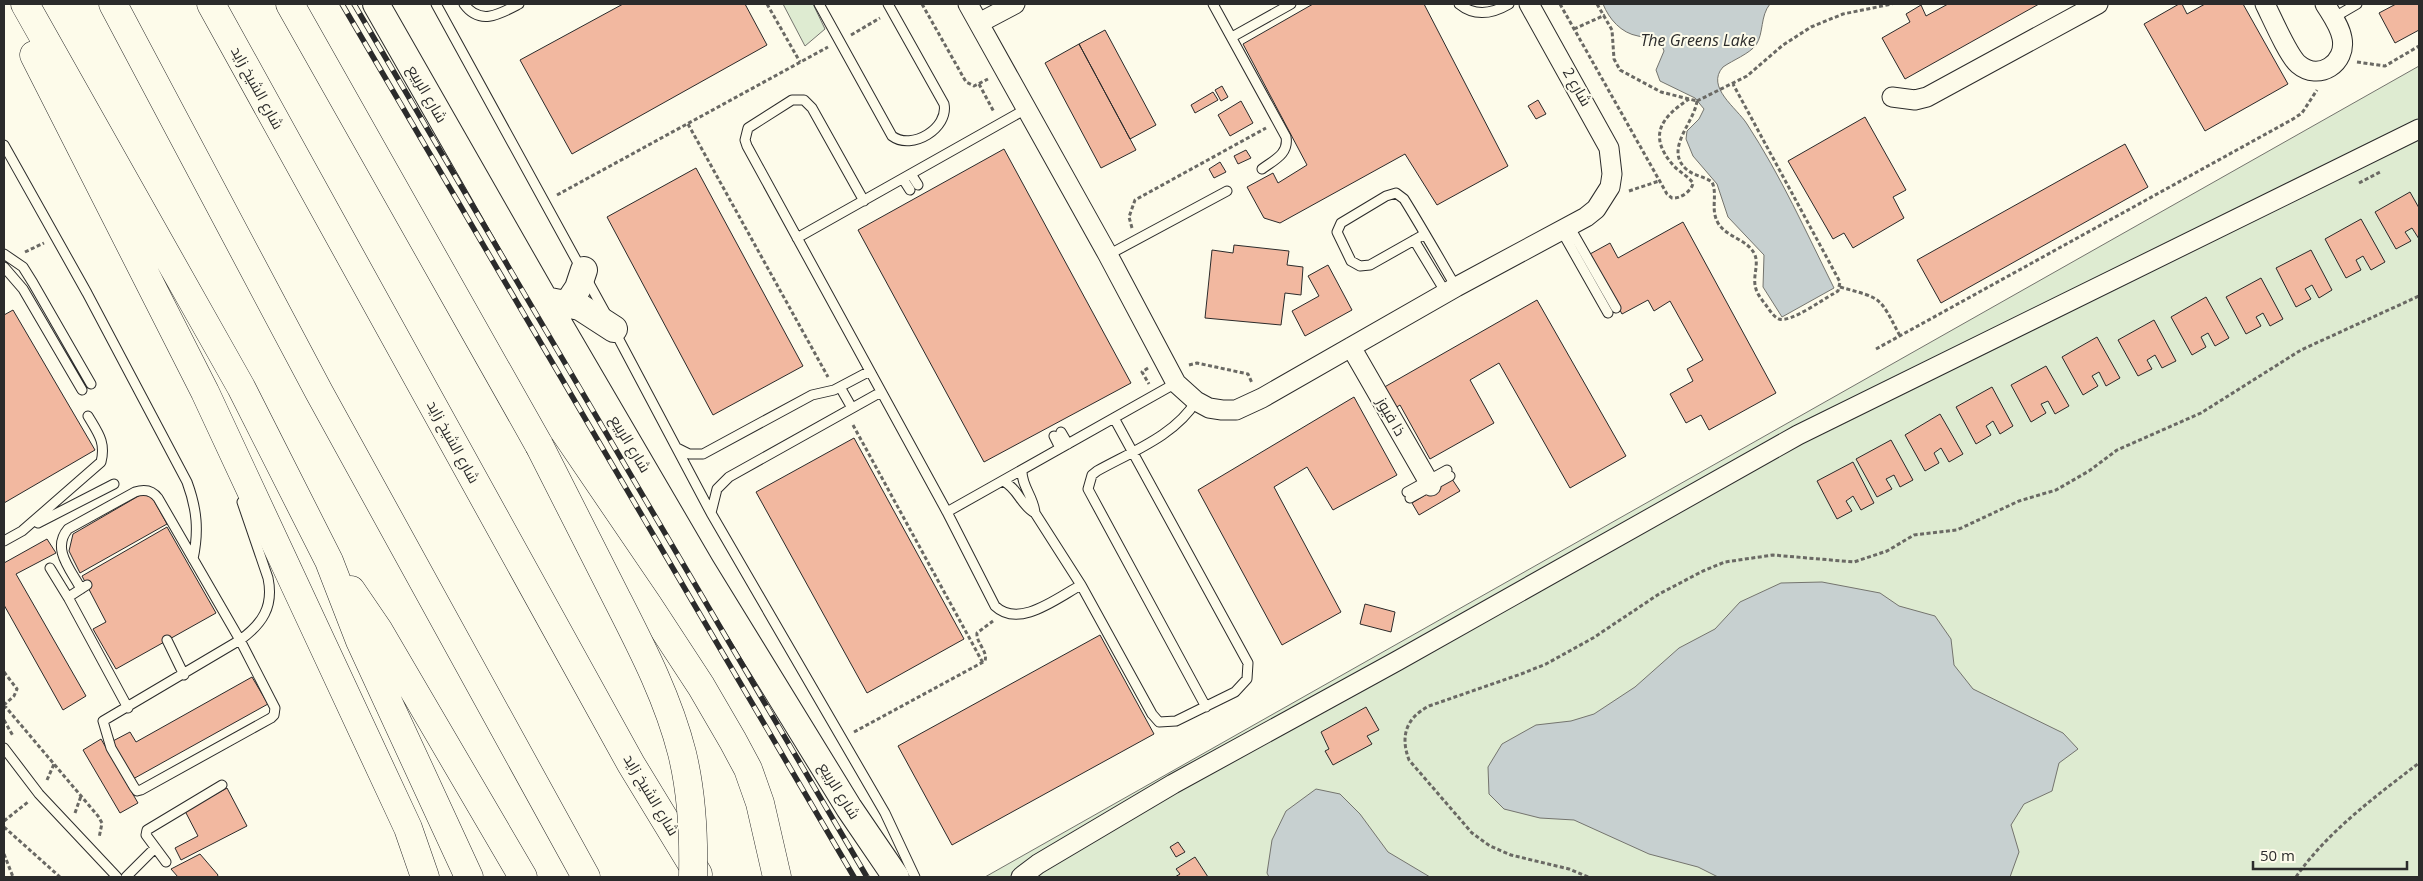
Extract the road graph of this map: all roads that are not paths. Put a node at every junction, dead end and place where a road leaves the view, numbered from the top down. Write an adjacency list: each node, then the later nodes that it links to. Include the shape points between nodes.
1 (10, 4): 52 (highway)
2 (26, 4): 77 (highway, via 241,387)
3 (113, 4): 95 (highway, via 319,392)
4 (211, 4): 97 (highway, شارع الشيخ زايد, via 631,764)
5 (290, 4): 59 (highway)
6 (376, 4): 43 (main road, شارع الربيع)
7 (436, 4): 41 (lane)
8 (464, 4): 9 (lane, via 470,11 484,17 500,14)
9 (519, 4)
10 (819, 4): 21 (lane, via 892,136 912,142 941,123 946,110)
11 (968, 4): 23 (street)
12 (1015, 4): 23 (street)
13 (1214, 4): 24 (lane)
14 (1291, 4): 24 (lane)
15 (1459, 4): 16 (lane, via 1484,13)
16 (1509, 4)
17 (1529, 4): 34 (street, شارع 2, via 1604,135 1612,161 1611,181 1596,209)
18 (2098, 4): 25 (street, via 1927,96 1915,100)
19 (2265, 4): 22 (street, via 2297,63 2313,71 2335,63 2343,48 2342,36)
20 (2357, 4): 22 (lane)
21 (890, 7)
22 (2329, 8)
23 (979, 24): 26 (street)
24 (1232, 37): 29 (lane, via 1286,136 1286,148)
25 (1892, 97)
26 (1026, 109): 30 (lane); 39 (street)
27 (2419, 128): 101 (street, via 1775,447 1173,784)
28 (4, 145): 76 (lane, via 187,482 198,520)
29 (1262, 169)
30 (907, 176): 31 (lane); 33 (lane)
31 (914, 188)
32 (1227, 191): 39 (lane)
33 (864, 201): 36 (lane); 36 (lane, via 808,103 792,100 752,124 745,140)
34 (1565, 228): 42 (street); 44 (lane)
35 (1425, 234): 37 (lane); 37 (lane, via 1404,199 1396,194 1386,196 1345,220 1337,232 1351,261 1360,266 1370,265); 42 (lane)
36 (798, 238): 47 (lane)
37 (1414, 240): 42 (lane)
38 (4, 254): 48 (lane, via 22,267 33,283)
39 (1108, 255): 49 (street)
40 (4, 267): 51 (lane, via 23,289)
41 (584, 270): 43 (main road, via 578,288); 45 (lane)
42 (1451, 290): 46 (street)
43 (556, 301): 45 (main road, via 592,313); 99 (main road, شارع الربيع, via 701,567)
44 (1612, 311)
45 (614, 329): 61 (lane)
46 (1351, 347): 54 (street, via 1236,410 1209,408); 68 (street, ذا فيوز)
47 (870, 371): 50 (lane); 53 (lane)
48 (91, 384)
49 (1176, 384): 54 (street); 57 (lane)
50 (840, 387): 55 (lane); 61 (lane, via 812,395 702,454 689,454)
51 (82, 390)
52 (205, 392): 65 (lane); 92 (highway, via 408,828)
53 (881, 392): 55 (lane); 71 (lane)
54 (1196, 401): 62 (lane, via 1172,428)
55 (852, 408): 73 (lane, via 729,477 717,489)
56 (88, 416): 74 (lane, via 104,449 101,462)
57 (1114, 418): 60 (lane); 62 (lane)
58 (1057, 434): 60 (lane)
59 (539, 445): 96 (highway, bridge, via 653,669 670,711 690,799); 98 (highway, bridge, via 648,604 733,741 760,802)
60 (1064, 446): 63 (lane)
61 (677, 448): 73 (lane)
62 (1133, 451): 84 (lane, via 1248,663 1247,679 1242,686); 84 (lane, via 1092,475 1088,489)
63 (1022, 470): 66 (lane); 72 (lane)
64 (1449, 473): 68 (lane)
65 (234, 476)
66 (1003, 481): 71 (lane); 72 (lane, via 1013,486 1028,508)
67 (114, 484): 74 (lane)
68 (1430, 484): 70 (lane)
69 (240, 495): 82 (lane, via 270,589 269,605 262,620)
70 (1409, 495)
71 (947, 512): 79 (lane, via 995,606 1007,614 1029,613)
72 (1035, 512): 79 (lane)
73 (711, 513): 100 (lane, via 885,813)
74 (22, 531): 75 (lane)
75 (4, 541)
76 (193, 559): 80 (lane, via 176,537 155,494 144,490 135,492 63,534 60,550 84,587); 82 (lane)
77 (329, 560): 93 (highway, via 356,632); 94 (highway, via 379,631)
78 (50, 568): 80 (lane)
79 (1081, 585): 84 (lane, via 1159,722 1176,721)
80 (69, 599): 85 (lane)
81 (167, 640): 83 (lane)
82 (240, 640): 83 (lane); 85 (lane, via 275,708 274,715 137,791 111,748 103,721)
83 (184, 675): 85 (lane)
84 (1206, 707)
85 (128, 708)
86 (4, 748): 90 (lane, via 38,794)
87 (222, 786): 88 (lane, via 147,830 146,835)
88 (155, 848): 89 (lane); 91 (lane)
89 (166, 862)
90 (117, 877)
91 (126, 877)
92 (424, 877)
93 (469, 877)
94 (523, 877)
95 (586, 877)
96 (693, 877)
97 (700, 877)
98 (777, 877)
99 (896, 877)
100 (915, 877)
101 (1021, 877)

